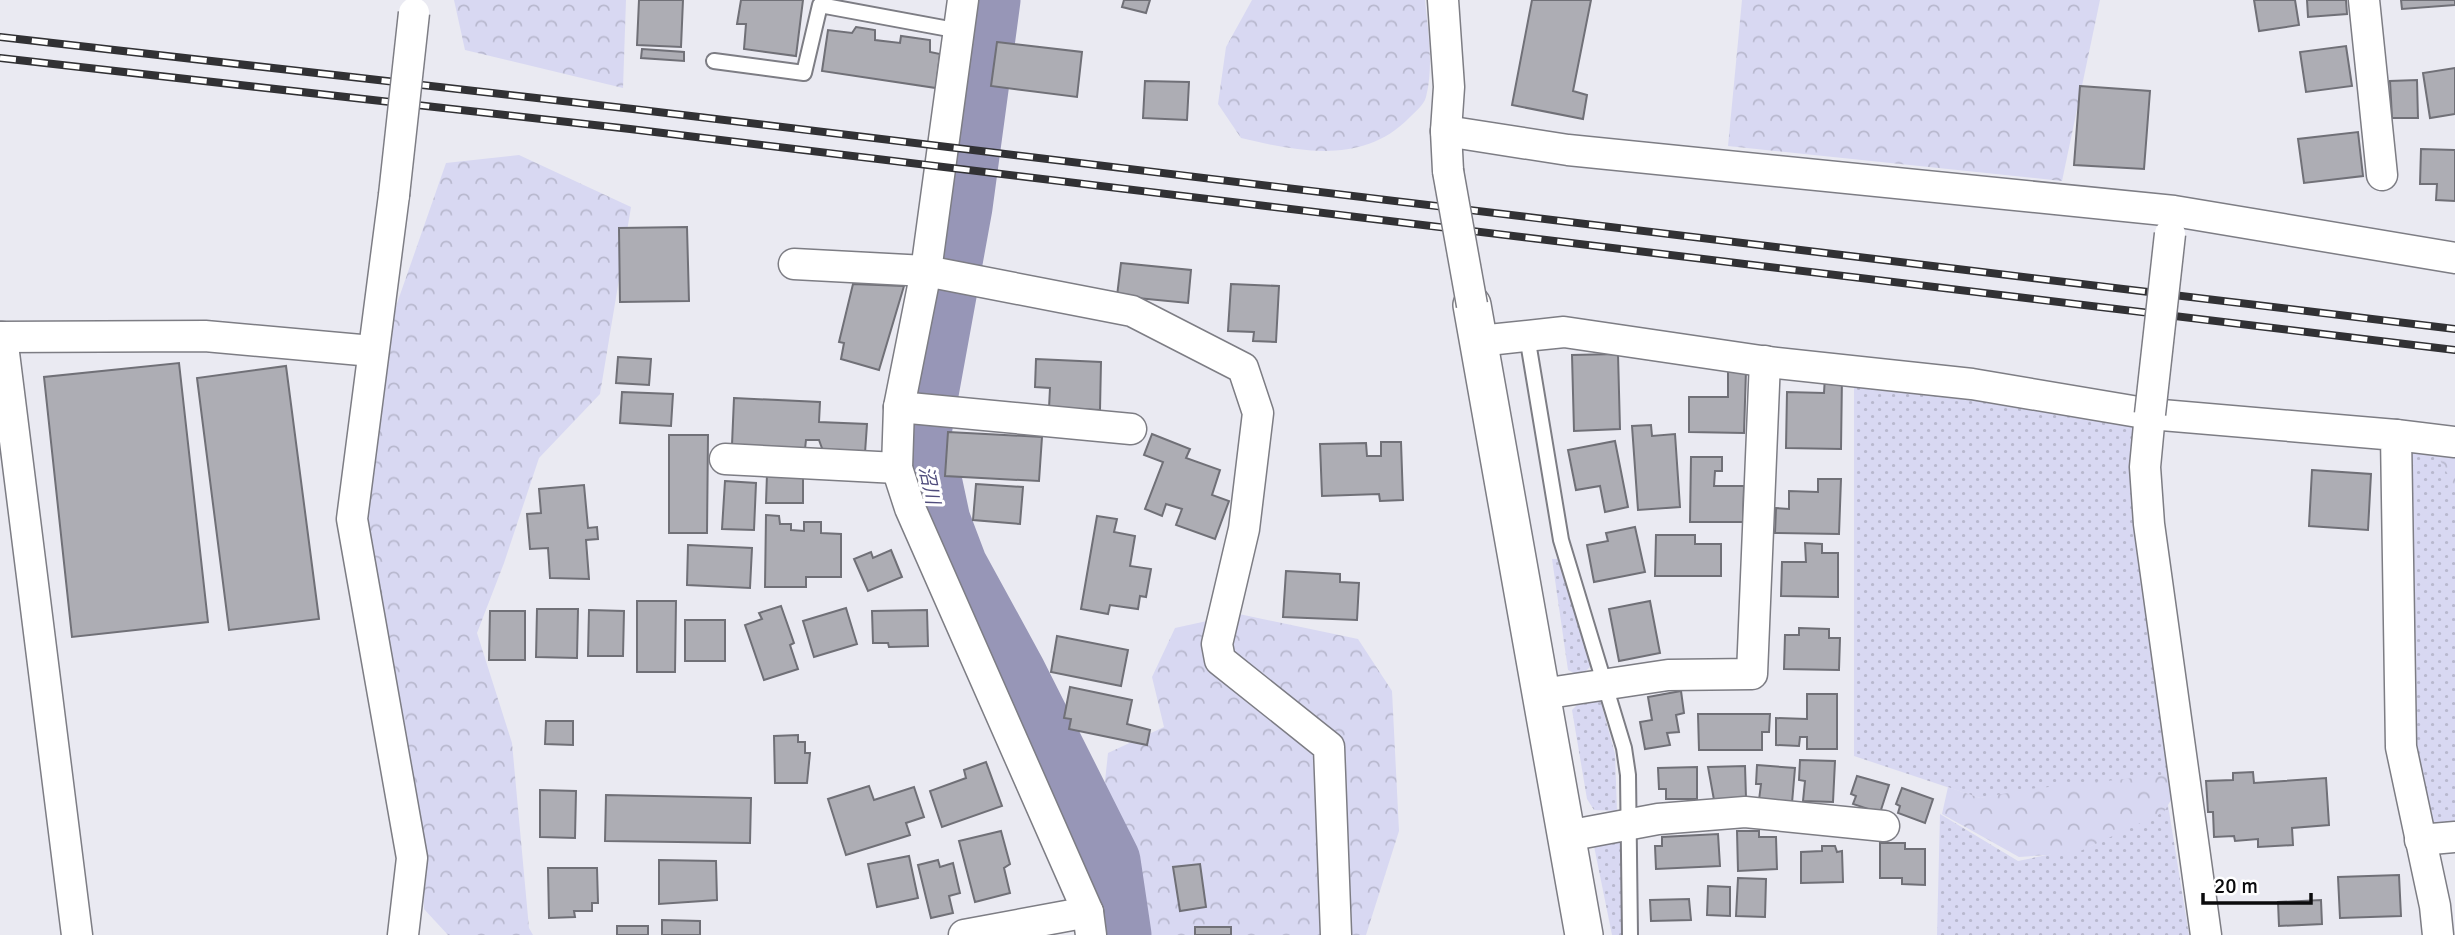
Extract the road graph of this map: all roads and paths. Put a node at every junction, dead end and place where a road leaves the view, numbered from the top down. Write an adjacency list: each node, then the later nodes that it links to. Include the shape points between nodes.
1 (963, 0): 5 (street)
2 (1443, 0): 7 (street, via 1449,87)
3 (2364, 0): 8 (street)
4 (414, 6): 17 (street, bridge)
5 (960, 31): 6 (lane, via 820,5 804,73); 12 (street)
6 (713, 61)
7 (1446, 131): 9 (street, via 1568,150); 13 (street, bridge, via 1448,171)
8 (2382, 175)
9 (2172, 223): 10 (street); 20 (street, bridge)
10 (2455, 258)
11 (794, 264): 12 (street)
12 (932, 272): 19 (street); 37 (street, via 1132,311 1243,368 1258,413 1244,529 1217,645 1220,660 1329,747)
13 (1472, 305): 16 (street)
14 (1527, 336): 16 (street); 18 (street, via 1563,332); 26 (lane, via 1561,540)
15 (1, 337): 17 (street, via 205,336); 34 (street)
16 (1479, 341): 27 (street)
17 (372, 351): 35 (street, via 352,519 412,858)
18 (1765, 361): 20 (street, via 1972,384); 26 (street, via 1752,674 1668,675)
19 (899, 407): 21 (street); 25 (street)
20 (2150, 414): 22 (street); 40 (street, via 2146,467 2149,524)
21 (1131, 429)
22 (2396, 435): 23 (street); 32 (street, via 2400,747)
23 (2455, 442)
24 (725, 459): 25 (street)
25 (897, 468): 33 (street, via 910,508)
26 (1607, 683): 27 (street); 28 (lane, via 1628,775)
27 (1542, 694): 30 (street)
28 (1627, 825): 29 (street, via 1658,818 1745,812); 30 (street); 39 (lane)
29 (1884, 826)
30 (1567, 836): 38 (street)
31 (2455, 837): 32 (street)
32 (2420, 840): 41 (street)
33 (1090, 924): 36 (street)
34 (77, 935)
35 (403, 935)
36 (964, 935)
37 (1336, 935)
38 (1584, 935)
39 (1630, 935)
40 (2206, 935)
41 (2438, 935)

